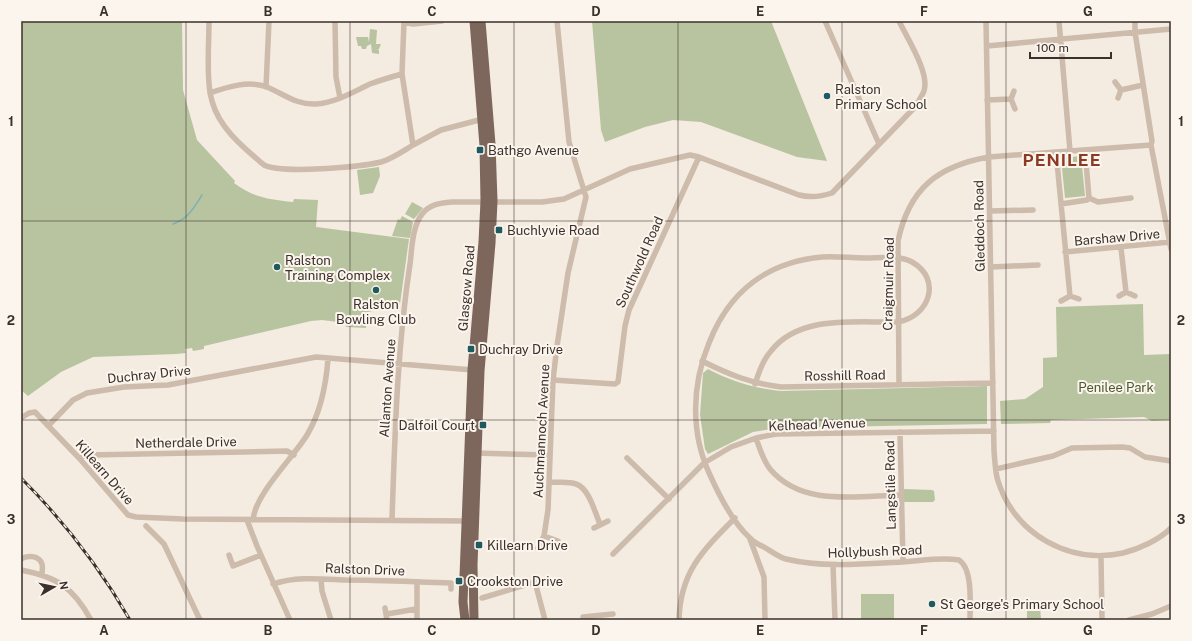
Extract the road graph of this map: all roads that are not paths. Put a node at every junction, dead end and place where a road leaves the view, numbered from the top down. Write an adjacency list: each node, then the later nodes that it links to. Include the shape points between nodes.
1 (209, 21): 25 (street)
2 (268, 21): 22 (street)
3 (336, 21): 26 (street, via 336,77)
4 (442, 21): 13 (street, via 414,24)
5 (474, 21): 18 (main road, Glasgow Road)
6 (481, 21): 18 (main road, Glasgow Road)
7 (557, 21): 40 (street, Auchmannoch Avenue, via 569,142)
8 (827, 21): 32 (street)
9 (899, 21): 32 (street, via 923,70 924,90 915,107)
10 (986, 21): 17 (street, Gleddoch Road)
11 (1059, 21): 16 (street)
12 (1135, 21): 15 (street)
13 (404, 22): 19 (street)
14 (1171, 29): 15 (street)
15 (1135, 32): 16 (street); 21 (street)
16 (1061, 39): 17 (street); 36 (street)
17 (987, 46): 29 (street, Gleddoch Road)
18 (481, 62): 31 (main road, Glasgow Road)
19 (402, 74): 26 (street); 33 (street)
20 (1115, 82): 23 (street)
21 (1143, 85): 23 (street); 34 (street)
22 (266, 87): 25 (street, via 231,86); 26 (street, via 298,102 316,104)
23 (1121, 90): 27 (street)
24 (1014, 91): 28 (street)
25 (210, 93): 33 (street, via 213,107 224,126 259,161 269,167 316,170 380,162)
26 (340, 98)
27 (1118, 98)
28 (1011, 99): 29 (street); 30 (street)
29 (987, 100): 39 (street, Gleddoch Road)
30 (1015, 109)
31 (486, 118): 33 (street, via 441,130); 43 (main road, Glasgow Road)
32 (879, 144): 38 (street, via 832,193 821,197 799,195)
33 (413, 145)
34 (1151, 146): 35 (street, Craigmuir Road); 47 (street)
35 (1085, 150): 36 (street, Craigmuir Road); 41 (street)
36 (1070, 151): 37 (street, Craigmuir Road)
37 (1056, 152): 39 (street, Craigmuir Road); 44 (street)
38 (699, 157): 40 (street, via 681,156 630,169); 65 (street, Southwold Road, via 629,310 618,382 615,384)
39 (988, 157): 46 (street, Gleddoch Road); 51 (street, Craigmuir Road, via 954,166 928,182 919,191 902,223)
40 (585, 191): 43 (street, via 554,201); 65 (street, Auchmannoch Avenue, via 562,307)
41 (1089, 198): 42 (street, via 1098,202); 44 (street)
42 (1131, 198)
43 (489, 201): 63 (street, Allanton Avenue, via 440,203 421,215 416,227 412,254); 64 (main road, Glasgow Road, via 491,243)
44 (1061, 204): 50 (street)
45 (1033, 210): 46 (street)
46 (990, 211): 53 (street, Gleddoch Road)
47 (1170, 242): 48 (street, Barshaw Drive); 49 (street)
48 (1122, 248): 50 (street, Barshaw Drive); 54 (street)
49 (1171, 249)
50 (1066, 252): 55 (street)
51 (897, 258): 60 (street, Craigmuir Road); 60 (street, Hollybush Road, via 911,261 923,271 929,294 926,305 919,314 909,320); 62 (street, Hollybush Road, via 823,257 773,269 749,284 732,301 716,326)
52 (1038, 265): 53 (street)
53 (991, 266): 66 (street, Gleddoch Road)
54 (1126, 292): 56 (street); 57 (street)
55 (1070, 296): 58 (street); 59 (street)
56 (1118, 296)
57 (1134, 296)
58 (1079, 299)
59 (1061, 301)
60 (898, 322): 67 (street, Hollybush Road, via 822,323 798,330 784,338 772,350 763,362); 68 (street, Craigmuir Road)
61 (328, 359): 63 (street, Duchray Drive); 70 (street, Duchray Drive, via 316,357 168,385 124,387 87,393 73,400); 75 (street, via 320,405 308,434)
62 (702, 361): 67 (street, Rosshill Road); 80 (street, Hollybush Road, via 696,388 696,424)
63 (399, 365): 64 (street, Duchray Drive); 87 (street, Allanton Avenue)
64 (476, 371): 74 (main road, Glasgow Road)
65 (553, 380): 76 (street, Auchmannoch Avenue)
66 (993, 383): 68 (street, Rosshill Road); 71 (street, Gleddoch Road)
67 (755, 384): 68 (street, Rosshill Road, via 781,387)
68 (899, 384)
69 (21, 418): 70 (street, Killearn Drive, via 35,412)
70 (48, 426): 78 (street, Killearn Drive)
71 (994, 431): 72 (street, Kelhead Avenue); 81 (street, Gleddoch Road)
72 (900, 432): 73 (street, Kelhead Avenue, via 776,434); 83 (street, Langstile Road)
73 (756, 438): 80 (street, Kelhead Avenue, via 731,447); 83 (street, via 770,468 801,492 826,497)
74 (473, 453): 76 (street); 88 (main road, Glasgow Road)
75 (294, 455): 78 (street, Netherdale Drive, via 287,451 85,455); 86 (street, via 273,479)
76 (550, 455): 82 (street, Auchmannoch Avenue)
77 (627, 458): 84 (street)
78 (80, 459): 86 (street, Killearn Drive, via 128,515 175,519)
79 (1171, 461): 81 (street, via 1145,457 1130,448 1072,448 1053,456)
80 (704, 463): 84 (street, Kelhead Avenue); 85 (street, Hollybush Road, via 720,496)
81 (996, 469): 101 (street, Gleddoch Road, via 998,482 1012,509 1019,520 1035,534 1072,553)
82 (550, 482): 90 (street, via 578,484 583,488); 94 (street, Auchmannoch Avenue)
83 (900, 495): 103 (street, Langstile Road)
84 (669, 499): 98 (street, Kelhead Avenue)
85 (735, 518): 95 (street, Hollybush Road); 126 (street, via 690,568 682,593)
86 (250, 520): 87 (street, Killearn Drive); 99 (street)
87 (392, 520): 88 (street, Killearn Drive)
88 (470, 521): 111 (main road, Glasgow Road); 123 (main road, Glasgow Road, via 463,605)
89 (608, 521): 90 (street)
90 (600, 524): 92 (street)
91 (146, 526): 119 (street, via 164,544)
92 (594, 528)
93 (1171, 528): 101 (street, Gleddoch Road, via 1137,549)
94 (544, 536): 96 (street); 97 (street, Auchmannoch Avenue)
95 (750, 539): 104 (street, Hollybush Road, via 784,558); 127 (street, via 764,577)
96 (558, 541)
97 (538, 548)
98 (613, 554)
99 (261, 555): 100 (street, via 233,566); 109 (street)
100 (229, 556)
101 (1101, 556): 130 (street)
102 (21, 559): 106 (street, via 31,556 37,558 42,563)
103 (903, 562): 104 (street, Hollybush Road); 129 (street, Hollybush Road, via 952,559 964,563 968,571)
104 (834, 565): 128 (street)
105 (21, 570): 106 (street)
106 (42, 574): 118 (street, via 66,587 81,601)
107 (321, 579): 108 (street, Ralston Drive); 109 (street, Ralston Drive, via 287,579); 121 (street)
108 (417, 582): 110 (street, Ralston Drive, via 451,583); 113 (street)
109 (273, 584): 120 (street)
110 (451, 589)
111 (477, 600): 124 (main road, Glasgow Road); 125 (street, via 535,582)
112 (1171, 606): 131 (street)
113 (416, 610): 114 (street); 122 (street)
114 (386, 614)
115 (613, 614): 117 (street)
116 (583, 617): 117 (street)
117 (592, 618)
118 (91, 620)
119 (200, 620)
120 (290, 620)
121 (331, 620)
122 (417, 620)
123 (465, 620)
124 (474, 620)
125 (544, 620)
126 (679, 620)
127 (765, 620)
128 (835, 620)
129 (970, 620)
130 (1102, 620)
131 (1129, 620)

